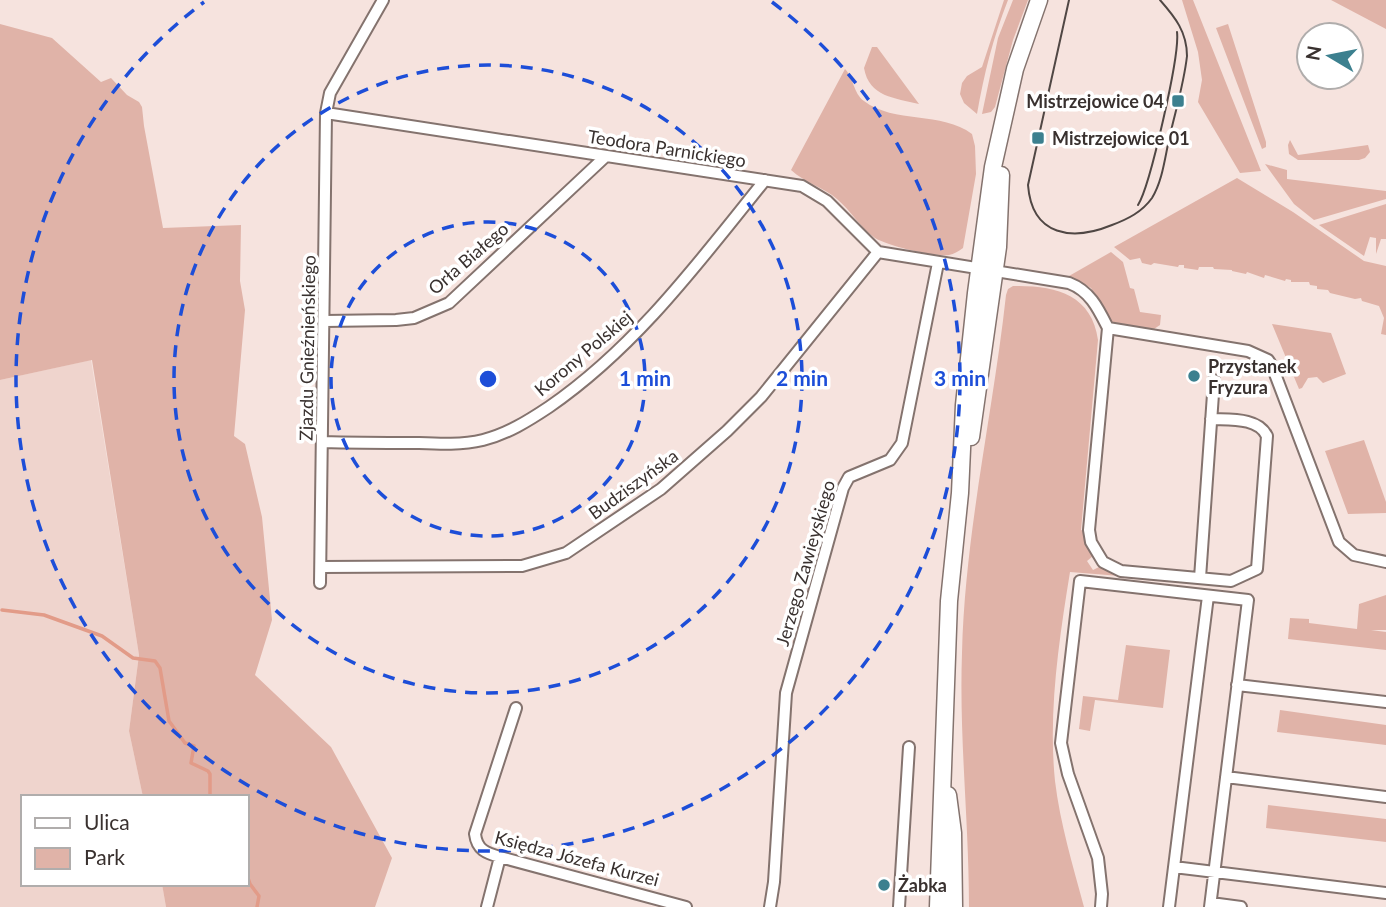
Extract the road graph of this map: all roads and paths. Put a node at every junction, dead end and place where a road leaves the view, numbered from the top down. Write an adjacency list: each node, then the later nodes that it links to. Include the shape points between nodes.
1 (383, 0): 3 (street, Zjazdu Gnieźnieńskiego, via 330,93)
2 (1039, 0): 8 (street, via 1015,69 993,167)
3 (326, 113): 4 (street, Teodora Parnickiego); 9 (street, Zjazdu Gnieźnieńskiego)
4 (606, 156): 5 (street, Teodora Parnickiego); 9 (street, Orła Białego, via 449,303 405,319)
5 (765, 180): 6 (street, Teodora Parnickiego, via 816,192); 13 (street, Korony Polskiej, via 636,334 531,419 507,432 456,444)
6 (878, 252): 7 (street); 15 (street, Budziszyńska, via 776,380 727,431 661,489 566,554 522,566)
7 (938, 263): 8 (street); 34 (street, Jerzego Zawieyskiego, via 902,443 890,460 849,477 843,488 786,693)
8 (987, 270): 10 (street, via 1076,286 1094,301); 23 (street, via 977,408 960,493 946,642)
9 (325, 321): 13 (street, Zjazdu Gnieźnieńskiego)
10 (1108, 328): 14 (street, via 1248,351 1268,360 1339,542 1354,555); 16 (street, via 1091,542 1111,568)
11 (1214, 380): 12 (street)
12 (1211, 419): 16 (street); 16 (street, via 1257,424 1265,430 1268,442 1257,569 1231,581)
13 (323, 442): 15 (street, Zjazdu Gnieźnieńskiego)
14 (1386, 562)
15 (321, 567): 17 (street, Zjazdu Gnieźnieńskiego)
16 (1200, 578)
17 (320, 583)
18 (1208, 596): 19 (street, via 1248,600); 27 (street); 38 (street, via 1080,581 1061,743 1098,858)
19 (1237, 685): 20 (street); 24 (street)
20 (1386, 702)
21 (516, 708): 26 (street, Księdza Józefa Kurzei, via 475,834 483,852)
22 (909, 747): 35 (street)
23 (944, 768): 36 (street); 37 (street, via 953,833)
24 (1226, 777): 25 (street); 28 (street)
25 (1386, 797)
26 (500, 857): 30 (street, Księdza Józefa Kurzei); 32 (street)
27 (1174, 867): 28 (street); 39 (street)
28 (1215, 872): 29 (street); 31 (street)
29 (1386, 893)
30 (644, 901): 33 (street, Księdza Józefa Kurzei)
31 (1210, 905): 40 (street)
32 (487, 907)
33 (686, 907)
34 (770, 907)
35 (899, 907)
36 (938, 907)
37 (954, 907)
38 (1101, 907)
39 (1169, 907)
40 (1241, 907)

